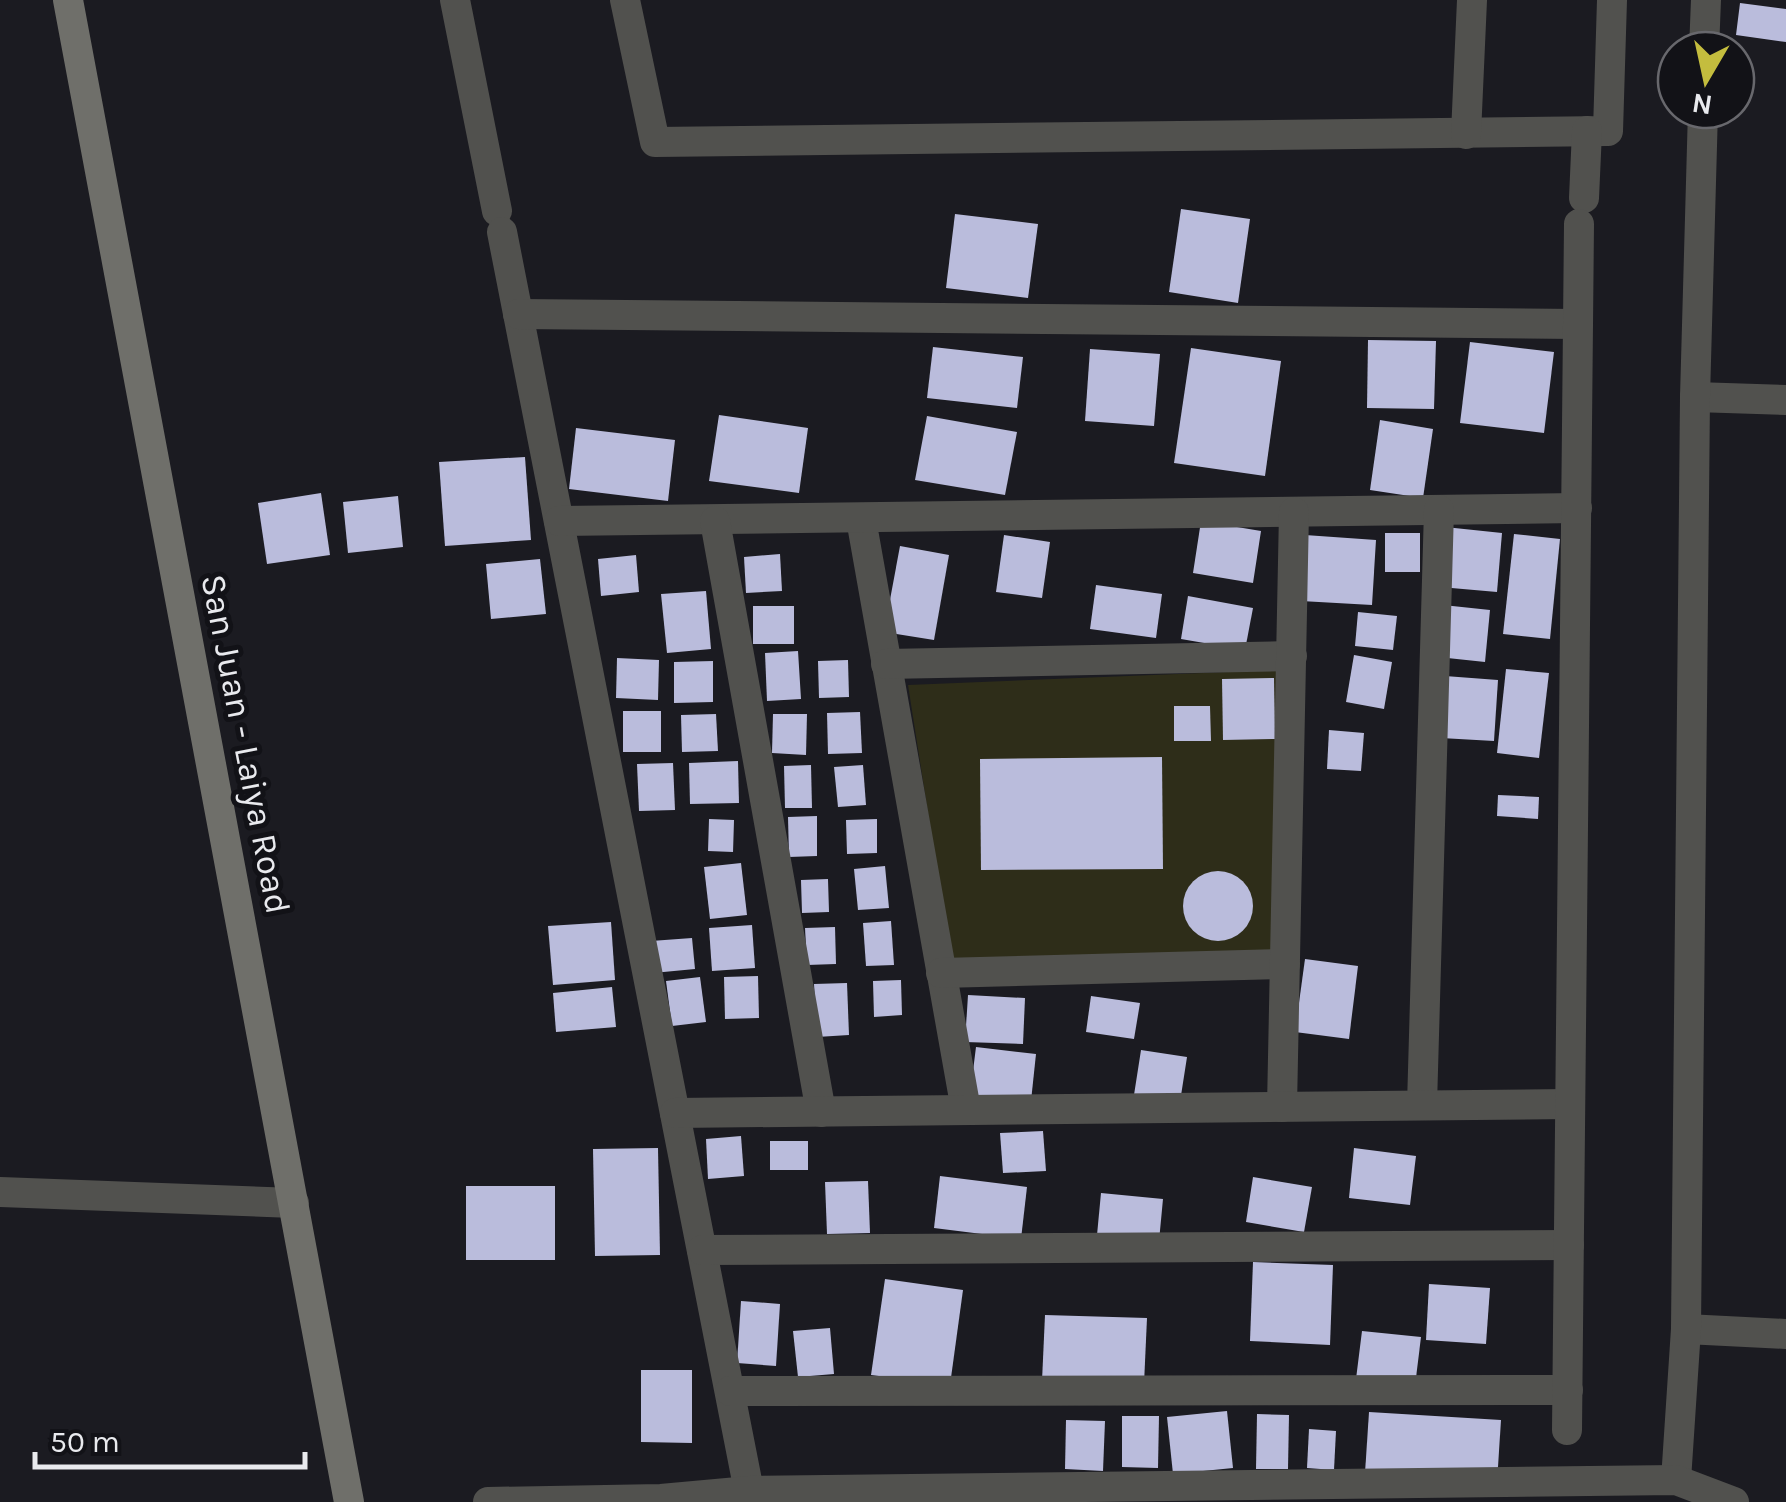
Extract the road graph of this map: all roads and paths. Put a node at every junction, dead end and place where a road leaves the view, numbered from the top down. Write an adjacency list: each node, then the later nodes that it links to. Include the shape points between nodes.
1 (68, 0): 32 (main road, San Juan - Laiya Road)
2 (455, 0): 11 (street)
3 (625, 0): 10 (street, via 655,142)
4 (1472, 0): 10 (street)
5 (1612, 0): 9 (street, via 1608,131)
6 (1706, 0): 7 (street)
7 (1705, 30)
8 (1702, 130): 13 (street)
9 (1587, 132): 10 (street); 12 (street)
10 (1466, 134)
11 (518, 314): 12 (street); 19 (street)
12 (1578, 324): 15 (street)
13 (1695, 397): 14 (street); 35 (street)
14 (1786, 400)
15 (1576, 508): 16 (street); 25 (street)
16 (1439, 510): 17 (street); 26 (street)
17 (1294, 512): 18 (street); 21 (street)
18 (861, 519): 20 (street); 22 (street)
19 (559, 521): 20 (street); 30 (street)
20 (715, 521): 29 (street)
21 (1292, 656): 22 (street); 23 (street)
22 (886, 664): 24 (street)
23 (1286, 964): 24 (street); 27 (street)
24 (941, 973): 28 (street)
25 (1570, 1104): 26 (street); 33 (street)
26 (1422, 1105): 27 (street)
27 (1282, 1107): 28 (street)
28 (966, 1110): 29 (street)
29 (820, 1112): 30 (street)
30 (675, 1114): 34 (street)
31 (0, 1192): 32 (street)
32 (294, 1203): 43 (main road, San Juan - Laiya Road)
33 (1569, 1246): 34 (street); 37 (street)
34 (702, 1250): 38 (street)
35 (1686, 1329): 36 (street); 40 (street)
36 (1786, 1334)
37 (1568, 1390): 38 (street); 39 (street)
38 (730, 1392): 41 (street)
39 (1567, 1430)
40 (1676, 1480): 41 (street); 45 (street)
41 (749, 1491): 42 (street)
42 (661, 1501): 44 (street)
43 (349, 1502)
44 (488, 1502)
45 (1734, 1502)

